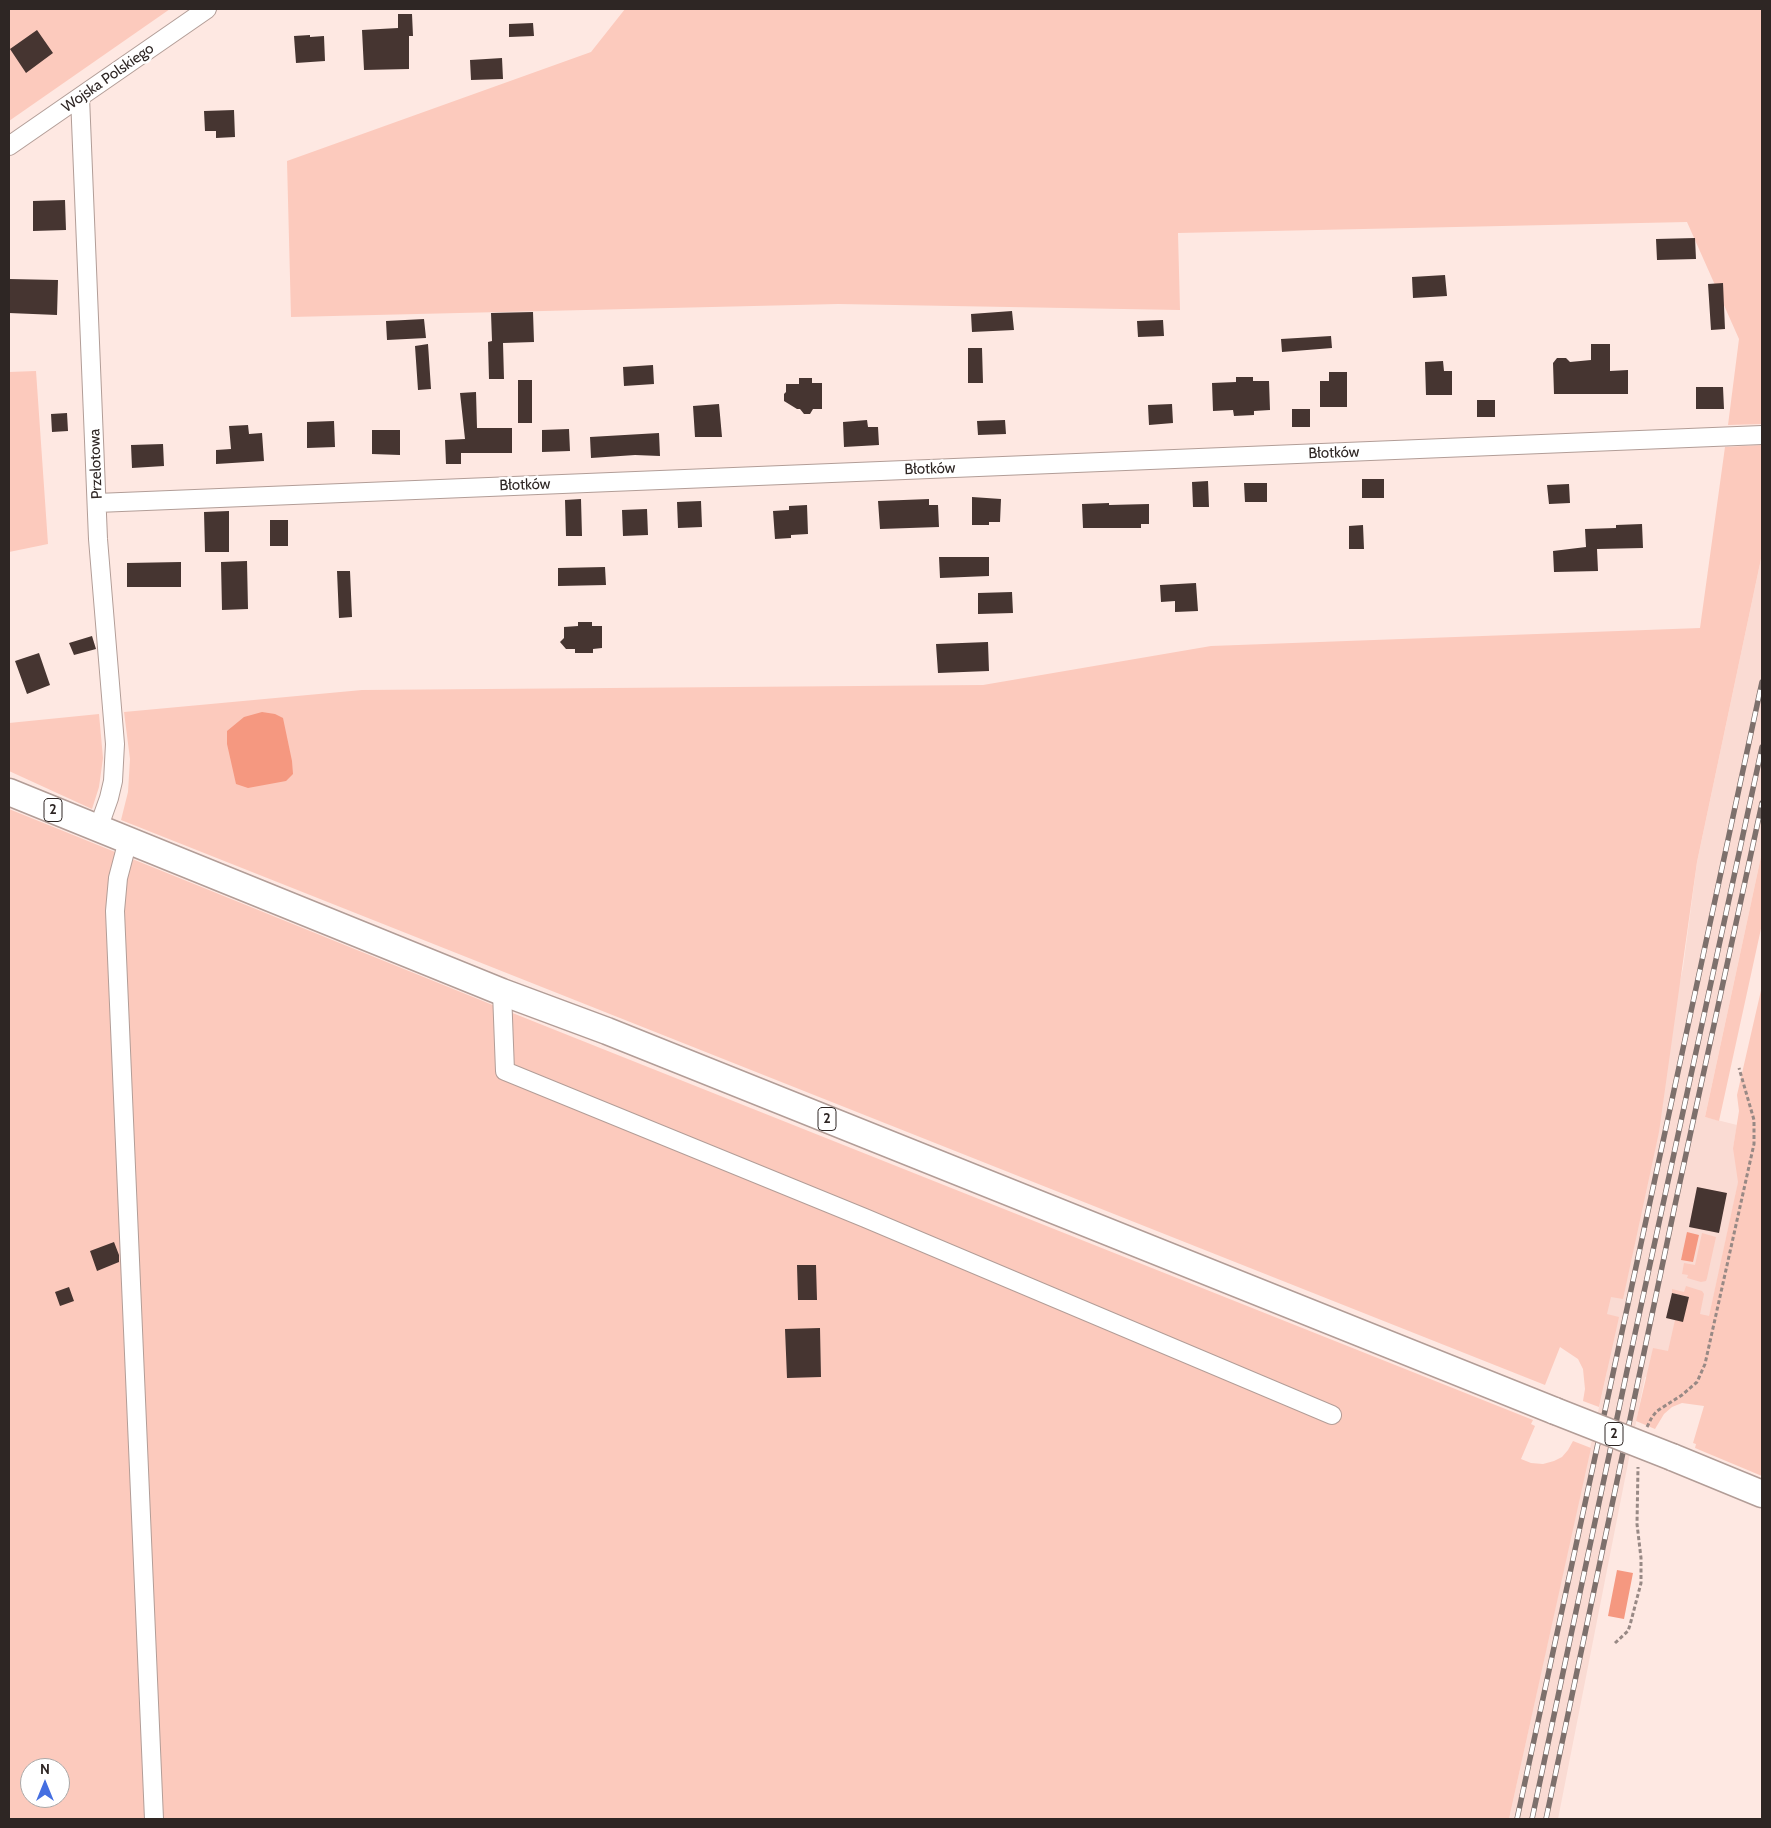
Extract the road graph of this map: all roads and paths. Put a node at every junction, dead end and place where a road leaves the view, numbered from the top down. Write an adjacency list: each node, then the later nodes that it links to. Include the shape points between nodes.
1 (208, 9): 2 (street, Wojska Polskiego)
2 (80, 97): 3 (street, Wojska Polskiego); 5 (street, Przelotowa)
3 (9, 146)
4 (1762, 435): 5 (street, Błotków)
5 (97, 502): 7 (street, Przelotowa, via 115,744 113,781)
6 (9, 792): 7 (highway, 2)
7 (98, 828): 8 (highway, 2)
8 (128, 840): 9 (highway, 2); 16 (street, via 118,878 115,911)
9 (502, 992): 11 (street, via 505,1071); 14 (highway, 2, bridge, via 616,1034)
10 (1739, 1068): 12 (path, via 1752,1108 1754,1139 1705,1364 1697,1382 1682,1396 1657,1411)
11 (1332, 1414)
12 (1644, 1433)
13 (1638, 1465): 15 (path, via 1640,1583 1628,1631)
14 (1762, 1494)
15 (1615, 1643)
16 (154, 1819)

